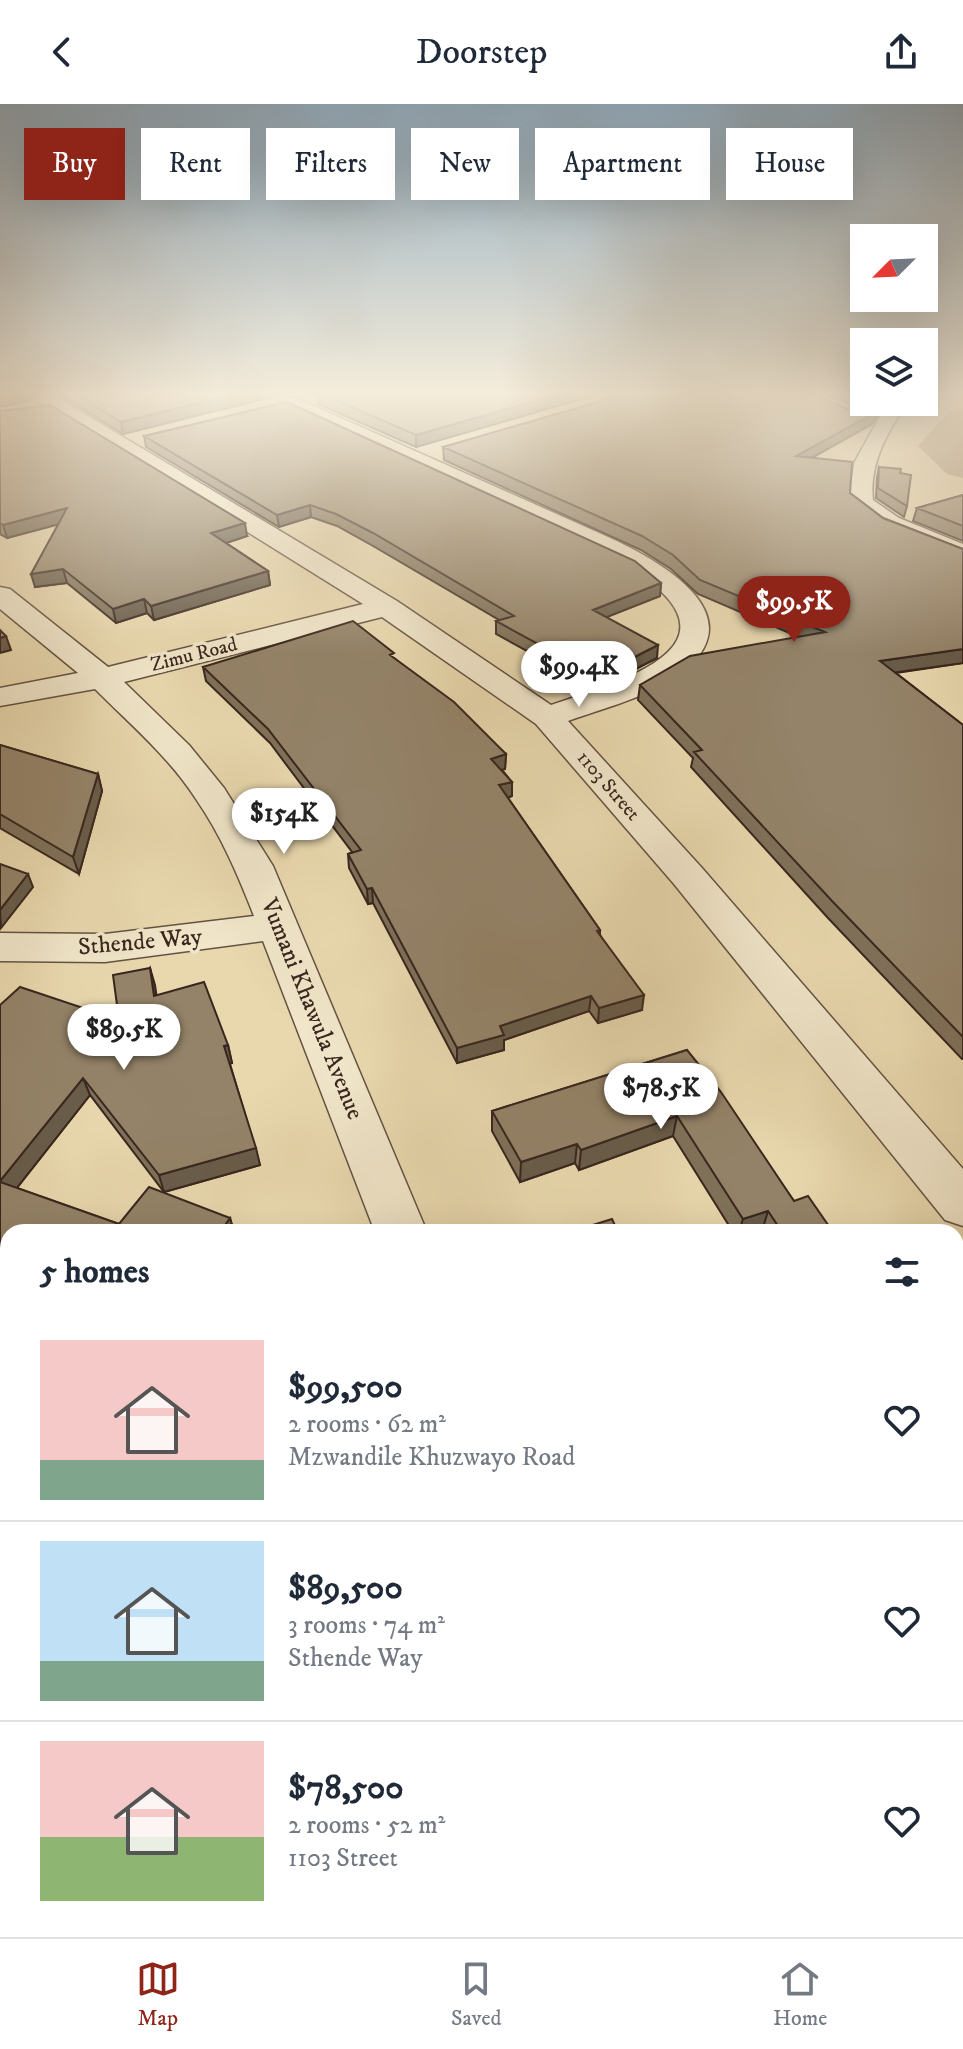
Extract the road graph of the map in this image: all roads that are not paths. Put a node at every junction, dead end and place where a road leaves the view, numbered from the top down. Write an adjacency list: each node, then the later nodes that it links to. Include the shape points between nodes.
1 (196, 481): 6 (street, 1103 Street)
2 (466, 481): 9 (street, via 631,559 670,585 696,621 692,643 650,679)
3 (863, 481): 4 (street, via 861,503 890,523)
4 (963, 553)
5 (0, 595): 7 (street, Vumani Khawula Avenue)
6 (387, 607): 7 (street, Zimu Road); 9 (street, 1103 Street)
7 (102, 678): 8 (street, Zimu Road); 10 (street, Vumani Khawula Avenue, via 212,795 254,866)
8 (0, 697)
9 (547, 717): 12 (street, 1103 Street, via 688,876)
10 (279, 925): 11 (street, Sthende Way, via 106,947); 13 (street, Vumani Khawula Avenue)
11 (0, 947)
12 (963, 1205)
13 (398, 1224)

